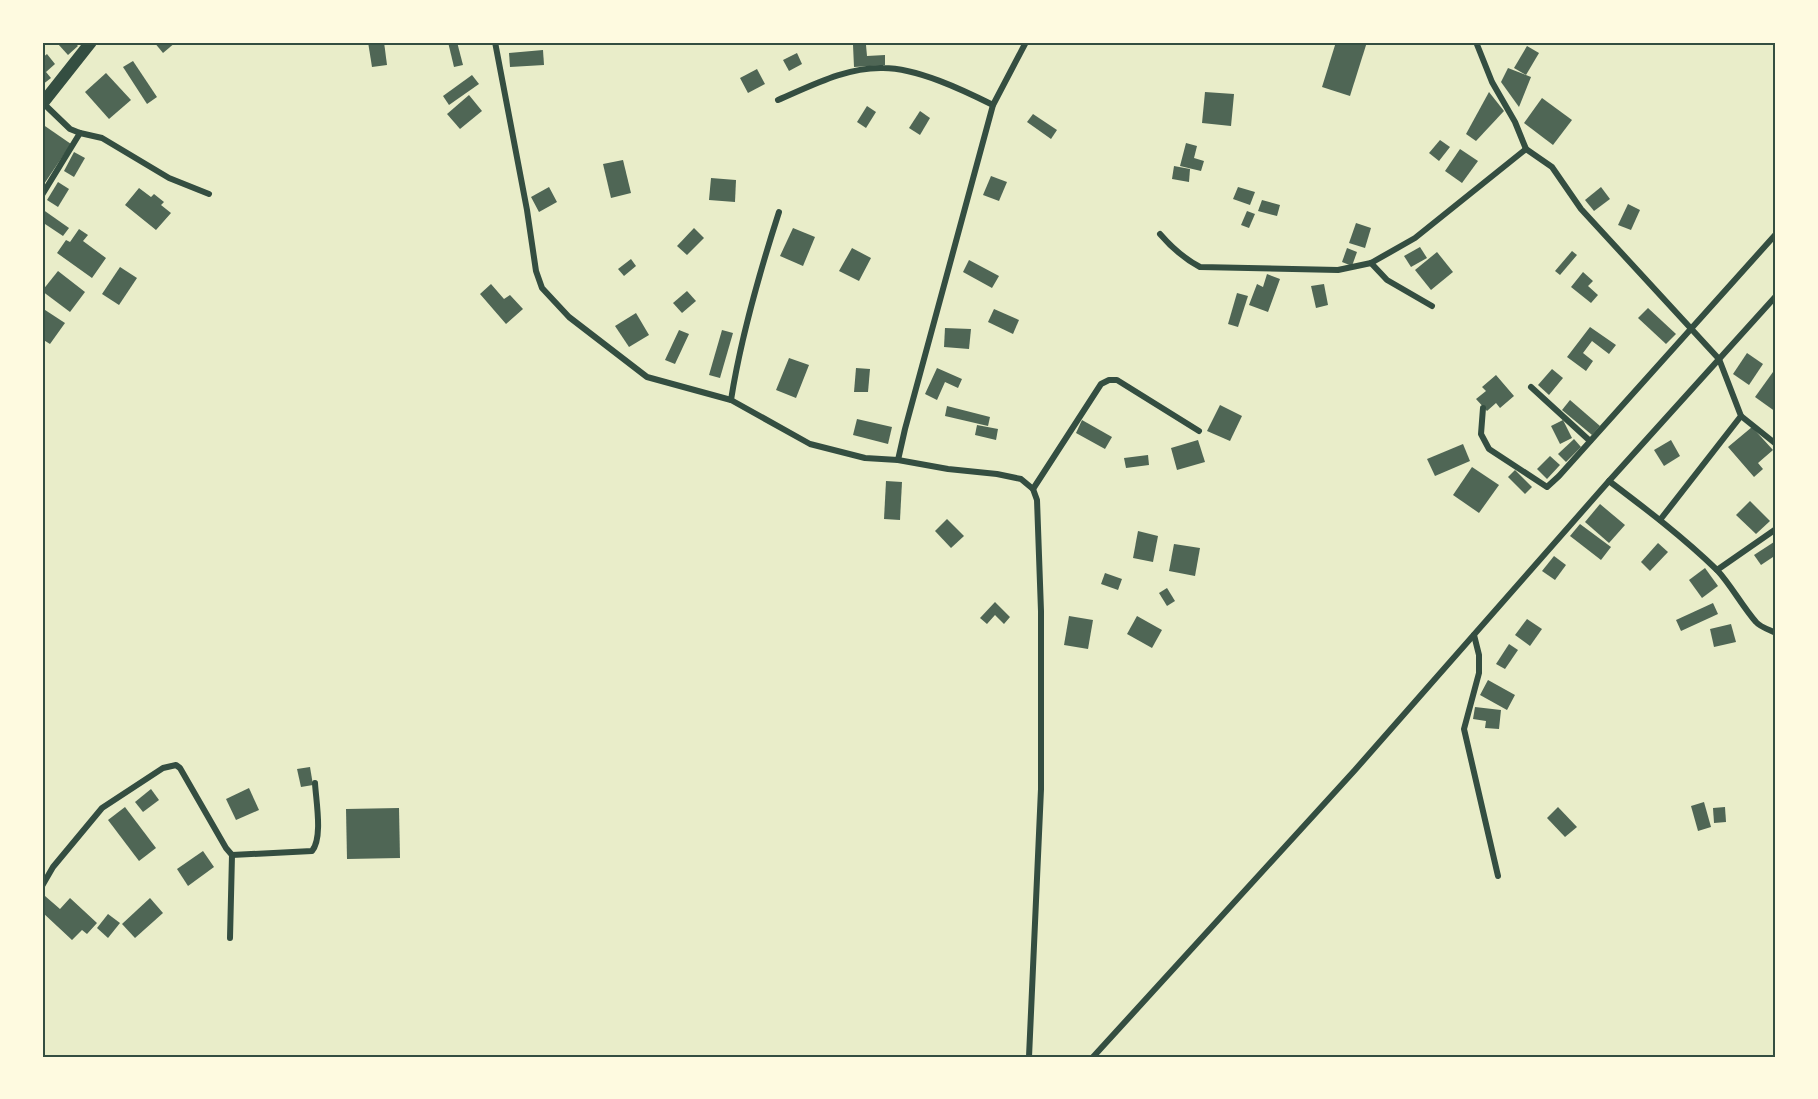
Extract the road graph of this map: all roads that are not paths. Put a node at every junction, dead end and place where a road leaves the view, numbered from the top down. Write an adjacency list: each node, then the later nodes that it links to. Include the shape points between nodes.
1 (91, 42): 6 (main road)
2 (495, 42): 21 (street, via 542,288 569,317 647,377)
3 (1026, 42): 7 (street)
4 (1476, 42): 9 (street)
5 (777, 100): 7 (street, via 828,79 884,68 920,74)
6 (42, 103): 8 (street, via 70,129)
7 (993, 105): 27 (street)
8 (80, 133): 10 (street, via 102,138 169,178); 11 (street)
9 (1526, 149): 15 (street, via 1415,238); 18 (street, via 1552,167 1581,209)
10 (208, 194)
11 (42, 195)
12 (779, 212): 21 (street, via 739,352)
13 (1160, 234): 15 (street, via 1179,254 1200,267 1338,270)
14 (1776, 234): 18 (street)
15 (1371, 263): 17 (street, via 1387,280)
16 (1776, 296): 19 (street)
17 (1432, 306)
18 (1690, 329): 19 (street); 25 (street)
19 (1719, 359): 23 (street); 28 (street)
20 (1531, 387): 25 (street)
21 (731, 400): 27 (street, via 810,444 865,458)
22 (1483, 408): 25 (street, via 1481,434 1489,449 1547,487)
23 (1741, 416): 26 (street); 30 (street)
24 (1199, 431): 29 (street, via 1116,380 1109,380 1101,384)
25 (1590, 441)
26 (1776, 444)
27 (898, 460): 29 (street, via 1021,479)
28 (1609, 481): 30 (street); 34 (street)
29 (1033, 489): 40 (street, via 1037,500 1041,611 1041,789)
30 (1660, 520): 32 (street)
31 (1776, 529): 32 (street)
32 (1717, 570): 33 (street, via 1757,623)
33 (1776, 633)
34 (1474, 635): 37 (street, via 1479,673 1464,729); 41 (street)
35 (315, 783): 36 (street, via 318,837 312,851)
36 (232, 855): 38 (street, via 176,765 163,768 102,808); 39 (street)
37 (1498, 876)
38 (42, 886)
39 (230, 938)
40 (1029, 1057)
41 (1093, 1057)

